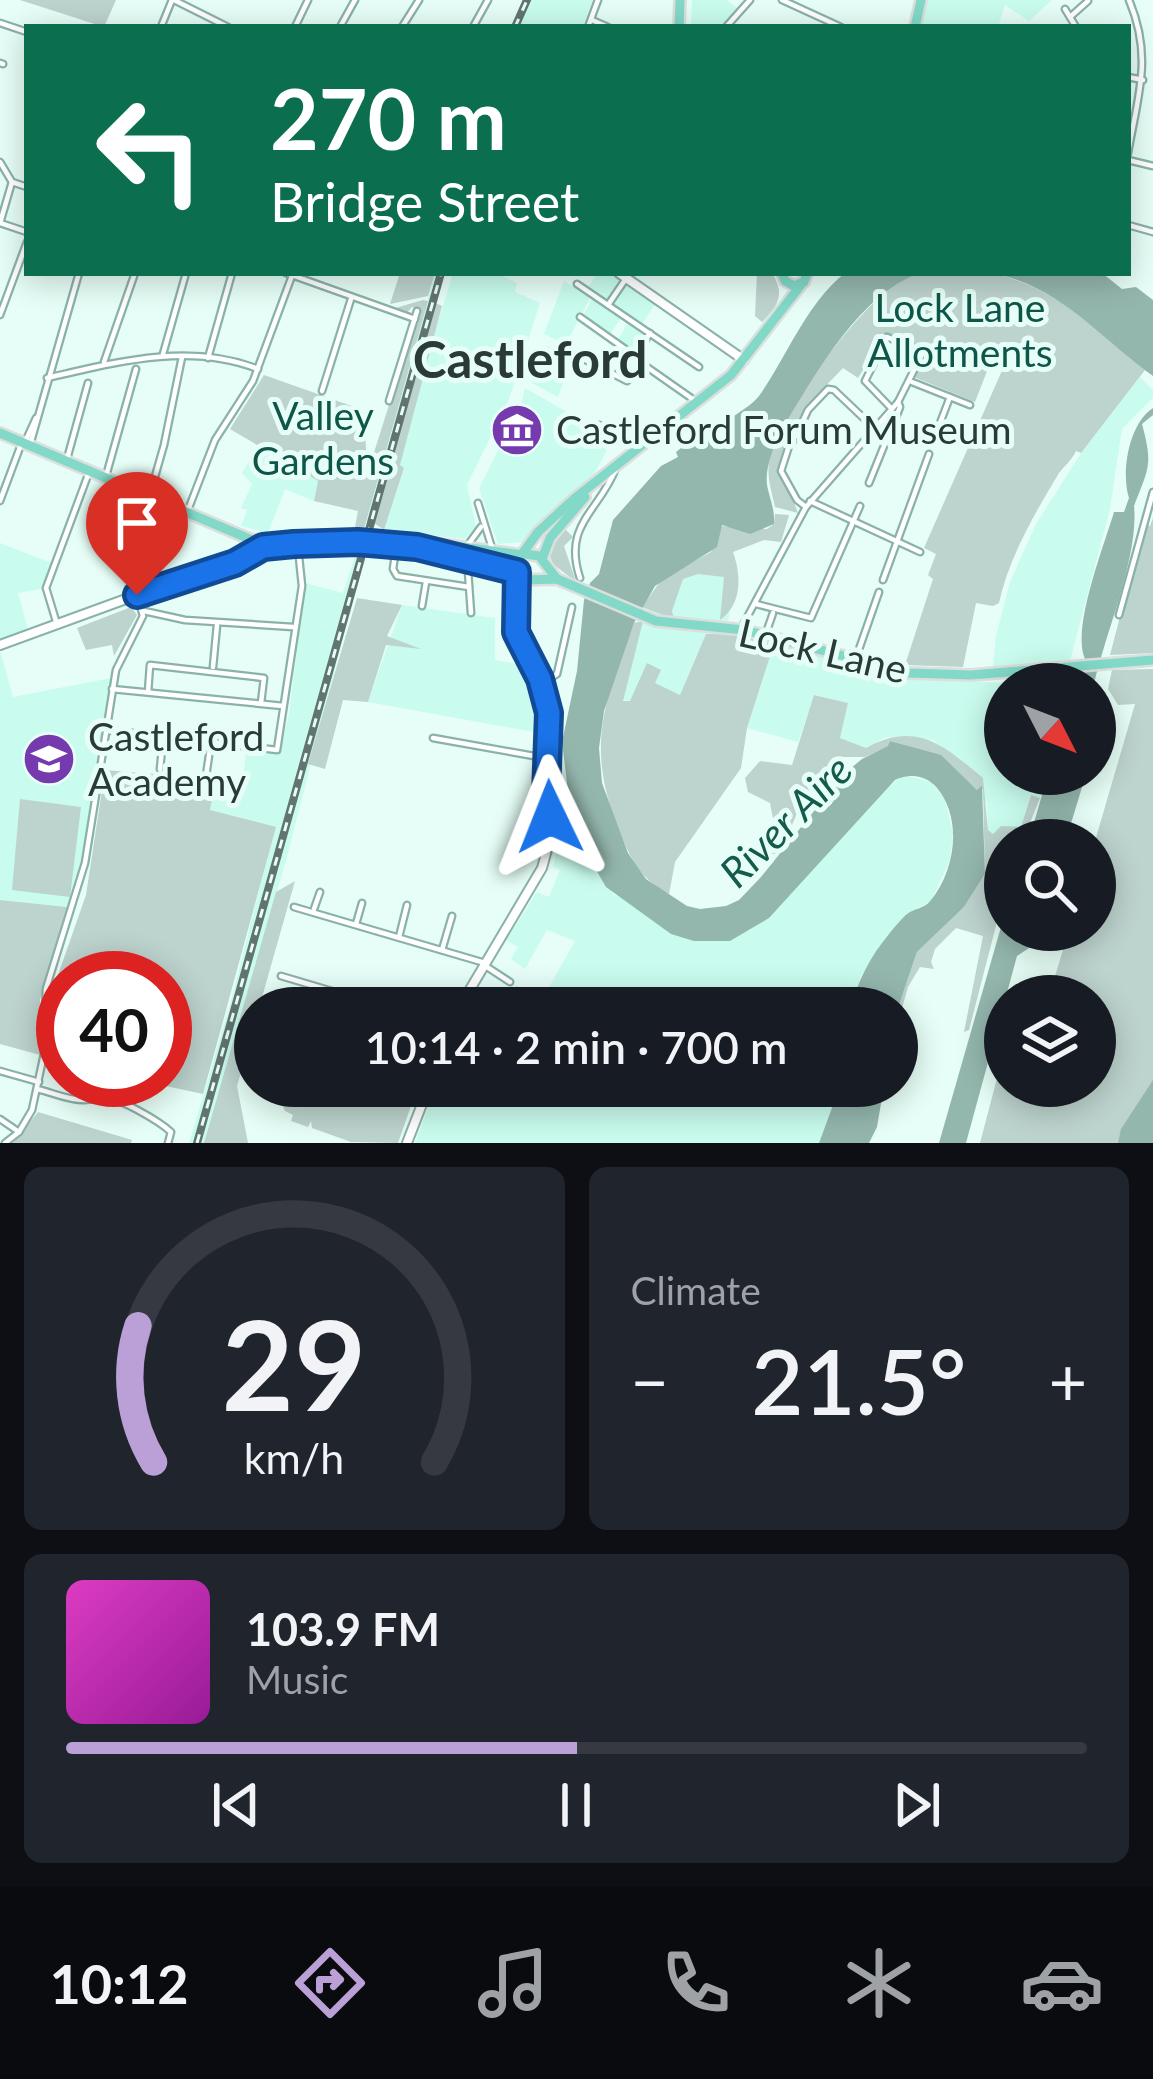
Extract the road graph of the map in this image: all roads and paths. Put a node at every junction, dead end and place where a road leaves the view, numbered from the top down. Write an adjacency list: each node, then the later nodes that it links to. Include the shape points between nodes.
1 (173, 0): 9 (street)
2 (598, 0): 10 (street)
3 (750, 0): 11 (street)
4 (782, 0): 12 (street)
5 (1129, 0): 14 (street)
6 (1088, 1): 8 (street)
7 (1065, 9): 8 (street)
8 (1070, 17): 13 (street)
9 (222, 24)
10 (590, 24)
11 (729, 24)
12 (835, 24)
13 (1074, 24)
14 (1149, 55): 16 (street)
15 (1131, 78): 16 (street)
16 (1143, 80): 17 (street)
17 (1138, 104): 18 (street); 19 (street)
18 (1153, 107)
19 (1131, 140)
20 (0, 162): 21 (street)
21 (12, 182): 22 (street); 23 (street, via 0,223)
22 (24, 186)
23 (24, 231)
24 (24, 250): 40 (street)
25 (79, 276): 55 (street)
26 (134, 276): 50 (street)
27 (185, 276): 46 (street)
28 (231, 276): 48 (street)
29 (289, 276): 54 (street)
30 (296, 276): 36 (street)
31 (622, 276): 38 (street)
32 (624, 276): 49 (street)
33 (783, 276): 34 (main road); 37 (main road)
34 (806, 276): 37 (main road)
35 (577, 284): 38 (street)
36 (352, 296): 42 (street); 58 (street)
37 (790, 300): 49 (main road)
38 (608, 305): 43 (street)
39 (417, 310): 42 (street)
40 (0, 315)
41 (580, 317): 45 (street)
42 (415, 319): 60 (street)
43 (650, 333): 45 (street); 52 (street)
44 (567, 346): 51 (street, via 626,381)
45 (638, 352): 51 (street)
46 (163, 356): 47 (street); 50 (street)
47 (182, 357): 48 (street); 79 (street)
48 (208, 358): 54 (street)
49 (745, 360): 61 (main road)
50 (104, 362): 55 (street)
51 (644, 365): 61 (street)
52 (693, 366)
53 (136, 369): 76 (street)
54 (258, 369): 85 (street, via 215,440)
55 (47, 378): 69 (street)
56 (912, 382): 59 (street); 63 (street); 63 (street, via 923,352 887,337 865,381)
57 (88, 383): 73 (street)
58 (322, 391)
59 (950, 397): 62 (street); 64 (street)
60 (389, 401)
61 (699, 403): 71 (main road)
62 (970, 405)
63 (895, 406): 66 (street); 77 (street)
64 (940, 423)
65 (599, 425): 71 (street)
66 (874, 429): 68 (street, via 828,389); 83 (street)
67 (0, 434): 69 (main road)
68 (796, 436)
69 (26, 444): 73 (main road); 80 (street)
70 (789, 446): 83 (street, via 782,471)
71 (638, 450): 74 (main road)
72 (929, 454): 92 (street)
73 (66, 460): 75 (main road)
74 (616, 468): 81 (main road); 81 (street, via 607,488)
75 (90, 470): 76 (main road); 118 (street, via 46,588)
76 (106, 476): 79 (main road)
77 (869, 483)
78 (1153, 492): 115 (street)
79 (151, 495): 85 (main road); 98 (street, via 143,518 123,537 124,561)
80 (0, 501)
81 (583, 502): 88 (main road); 89 (street); 97 (main road, via 538,532)
82 (478, 503): 86 (street)
83 (808, 504): 87 (street); 109 (street)
84 (860, 506): 87 (street)
85 (188, 509): 93 (main road)
86 (481, 518): 94 (street); 96 (street)
87 (853, 521): 92 (street); 112 (street, via 811,618)
88 (560, 525): 89 (street); 99 (main road)
89 (578, 531): 102 (street)
90 (297, 540): 91 (main road); 93 (main road); 119 (street, via 303,574)
91 (396, 540): 94 (main road); 101 (main road); 104 (street, via 394,573)
92 (897, 542): 95 (street); 105 (street)
93 (251, 546): 108 (street, via 235,563)
94 (464, 548): 96 (main road)
95 (920, 552)
96 (495, 553): 97 (main road)
97 (524, 554): 99 (main road); 101 (main road, via 517,561)
98 (137, 557)
99 (543, 561): 101 (main road, via 543,573); 103 (main road)
100 (468, 571): 106 (street)
101 (526, 577): 103 (main road); 125 (street, via 516,632)
102 (580, 578)
103 (557, 579): 120 (main road, Lock Lane, via 656,621)
104 (426, 580): 106 (street); 110 (street)
105 (883, 580)
106 (469, 587): 114 (street)
107 (879, 592): 123 (street)
108 (137, 595): 113 (street); 118 (street)
109 (756, 604): 112 (street); 117 (street)
110 (422, 606)
111 (572, 607): 125 (street, via 560,669)
112 (773, 610): 120 (street)
113 (144, 611): 116 (street); 126 (street)
114 (471, 613)
115 (1119, 615)
116 (218, 623): 119 (street); 124 (street)
117 (744, 623)
118 (58, 626): 121 (street)
119 (294, 627): 129 (street)
120 (765, 636): 123 (main road, Lock Lane)
121 (0, 645)
122 (1153, 660): 123 (main road, Lock Lane, via 932,675)
123 (855, 661)
124 (212, 667)
125 (542, 684): 134 (street)
126 (112, 689): 127 (street); 130 (street)
127 (148, 692): 128 (street); 128 (street, via 150,665 264,678)
128 (261, 703): 129 (street)
129 (283, 706): 133 (street, via 277,749)
130 (106, 730): 131 (street); 146 (street, via 85,863)
131 (164, 737): 133 (street); 135 (street)
132 (433, 738): 134 (street)
133 (211, 742): 136 (street)
134 (547, 758): 147 (street, via 548,850)
135 (160, 770)
136 (206, 776)
137 (320, 892): 141 (street)
138 (362, 903): 143 (street)
139 (407, 905): 144 (street)
140 (294, 907): 141 (street)
141 (313, 912): 143 (street)
142 (452, 916): 145 (street)
143 (356, 924): 144 (street)
144 (398, 937): 145 (street)
145 (442, 950): 147 (street)
146 (58, 951)
147 (484, 964): 149 (street); 151 (street)
148 (281, 976): 150 (street)
149 (510, 982)
150 (318, 987)
151 (470, 987)
152 (0, 1071): 153 (street)
153 (36, 1085)
154 (36, 1094): 158 (street)
155 (131, 1107): 160 (street, via 158,1119 171,1132)
156 (421, 1107): 161 (street)
157 (0, 1119): 158 (street)
158 (19, 1132): 159 (street)
159 (5, 1143)
160 (168, 1143)
161 (407, 1143)

